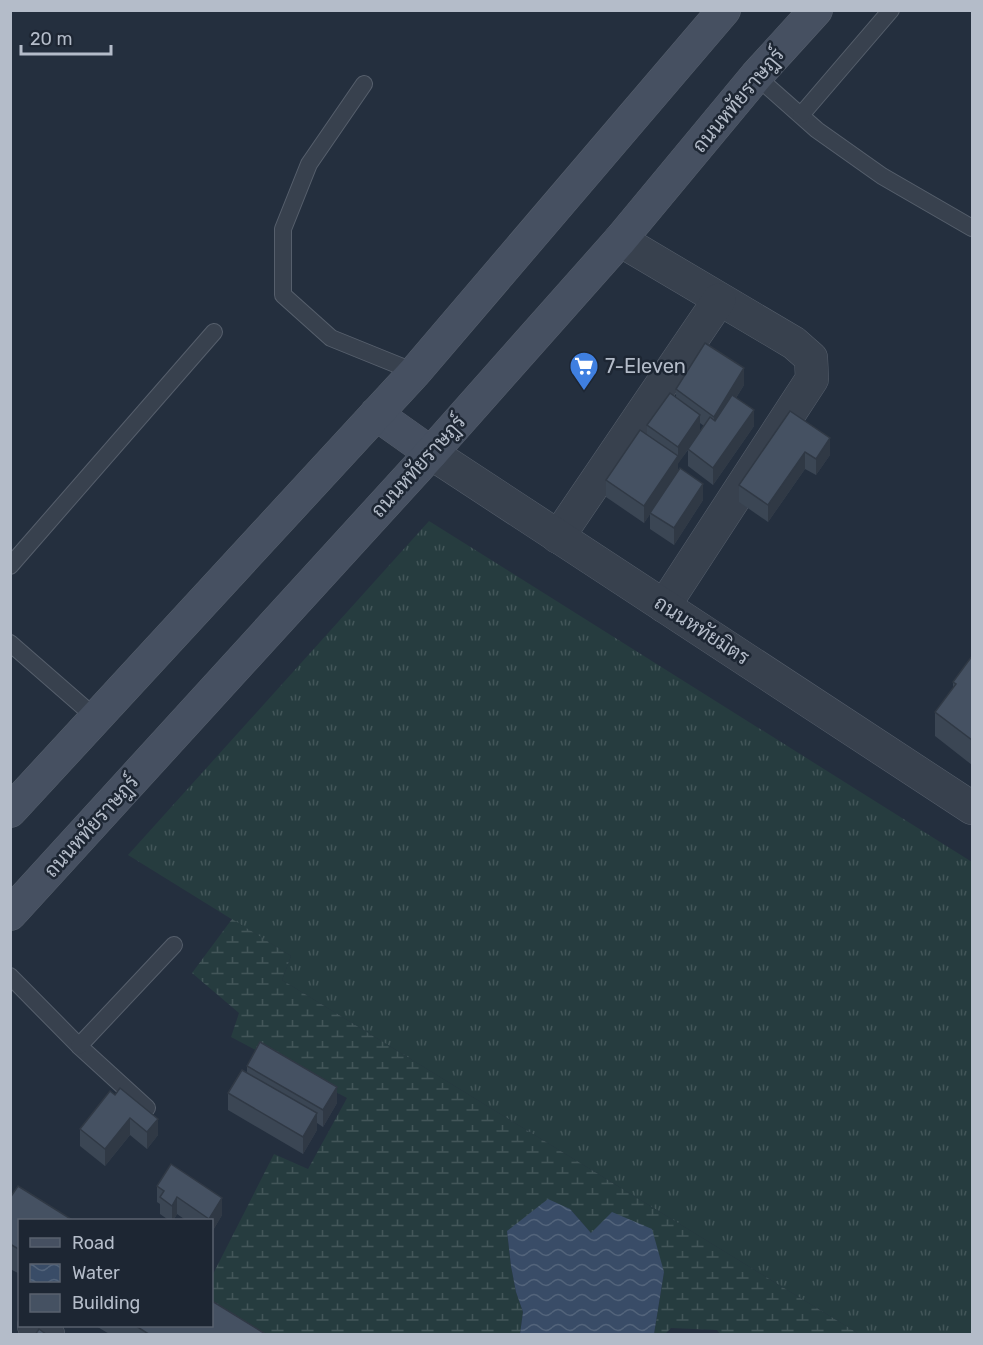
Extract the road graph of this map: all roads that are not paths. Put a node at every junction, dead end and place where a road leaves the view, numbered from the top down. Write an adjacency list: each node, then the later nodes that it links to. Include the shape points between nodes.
1 (724, 10): 11 (main road)
2 (816, 10): 4 (main road, ถนนหทัยราษฎร์)
3 (891, 10): 6 (lane)
4 (756, 76): 6 (lane); 8 (main road, ถนนหทัยราษฎร์)
5 (364, 84): 11 (lane, via 309,164 283,229 283,294 331,338)
6 (801, 116): 7 (lane, via 882,176)
7 (972, 228)
8 (620, 240): 9 (street); 13 (main road, ถนนหทัยราษฎร์)
9 (719, 300): 14 (street); 16 (street, via 811,358 812,379)
10 (214, 332): 15 (lane)
11 (415, 372): 12 (main road)
12 (376, 414): 13 (main road); 18 (main road)
13 (431, 453): 14 (street, ถนนหทัยมิตร); 21 (main road, ถนนหทัยราษฎร์)
14 (558, 537): 16 (street, ถนนหทัยมิตร)
15 (10, 566)
16 (664, 606): 19 (street, ถนนหทัยมิตร)
17 (10, 643): 18 (lane)
18 (96, 718): 20 (main road)
19 (972, 808)
20 (10, 812)
21 (10, 914)
22 (174, 945): 24 (lane)
23 (10, 976): 24 (lane)
24 (79, 1046): 25 (lane)
25 (147, 1108)

